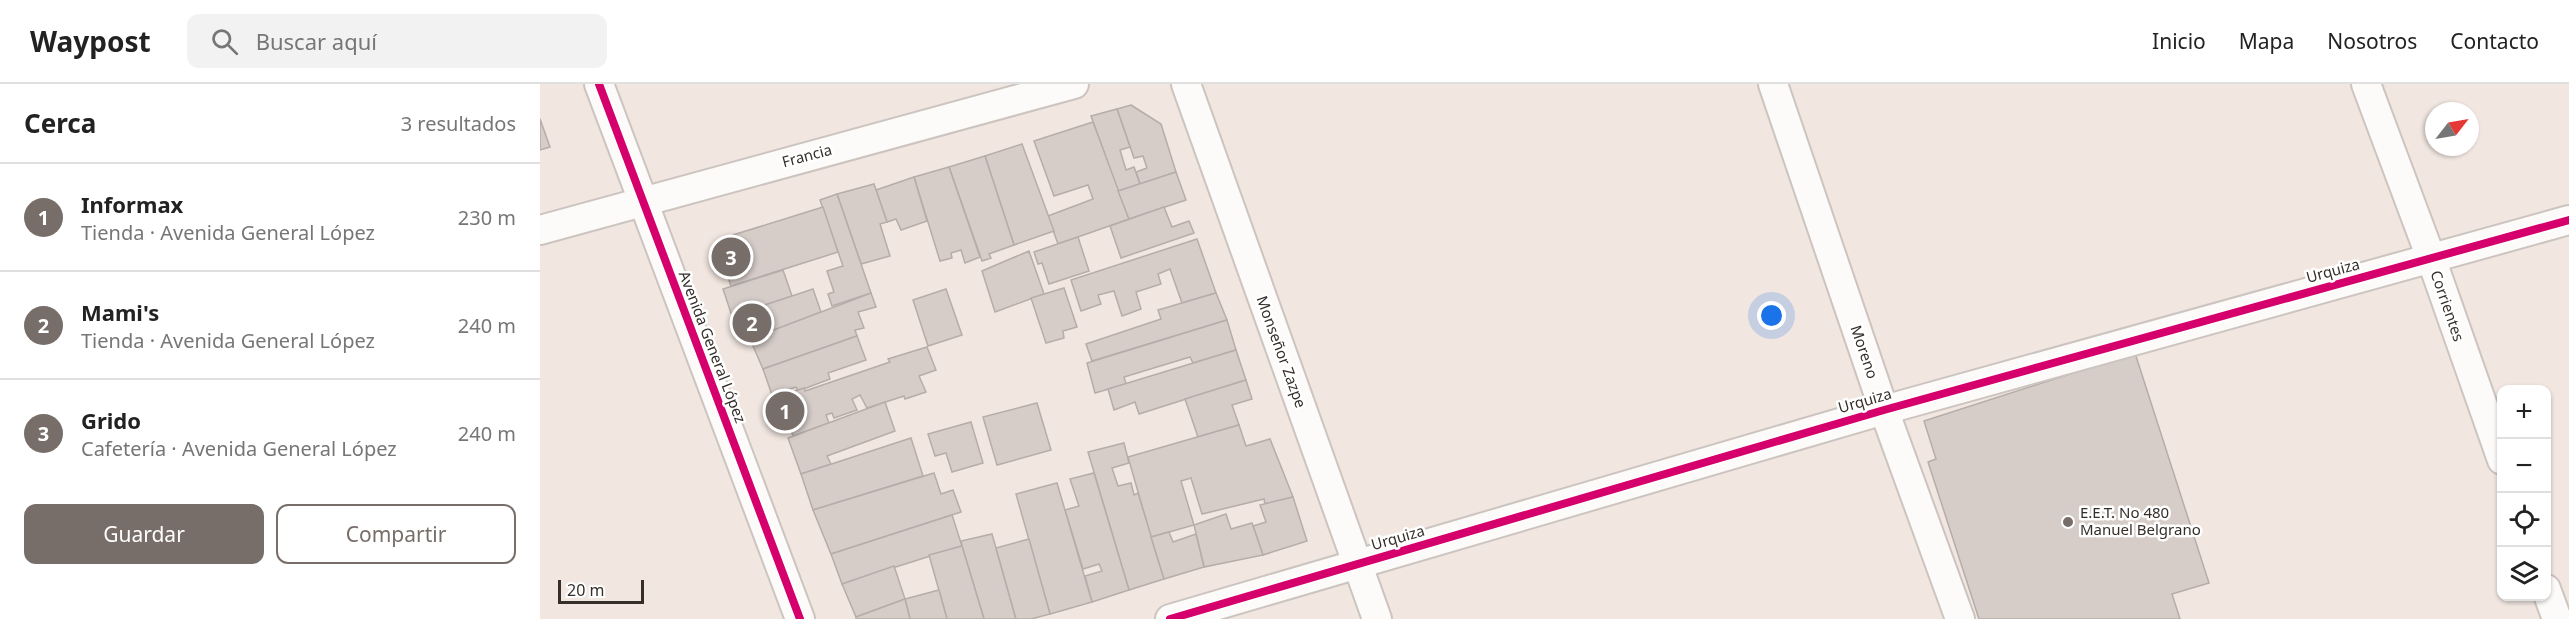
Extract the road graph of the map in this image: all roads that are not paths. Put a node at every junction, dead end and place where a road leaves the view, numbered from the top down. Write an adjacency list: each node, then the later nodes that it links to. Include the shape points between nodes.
1 (599, 84): 6 (street, Avenida General López)
2 (1074, 84): 6 (street, Francia)
3 (1185, 84): 12 (street, Monseñor Zazpe)
4 (1773, 84): 10 (street, Moreno)
5 (2366, 84): 9 (street, Corrientes)
6 (643, 200): 8 (street, Francia); 14 (street, Avenida General López)
7 (2569, 219): 9 (street, Urquiza)
8 (540, 230)
9 (2431, 258): 10 (street, Urquiza); 11 (street, Corrientes)
10 (1884, 410): 12 (street, Urquiza); 17 (street, Moreno)
11 (2497, 446)
12 (1358, 564): 15 (street, Urquiza); 16 (street, Monseñor Zazpe)
13 (2551, 601): 18 (street)
14 (800, 619)
15 (1170, 619)
16 (1377, 619)
17 (1960, 619)
18 (2557, 619)

